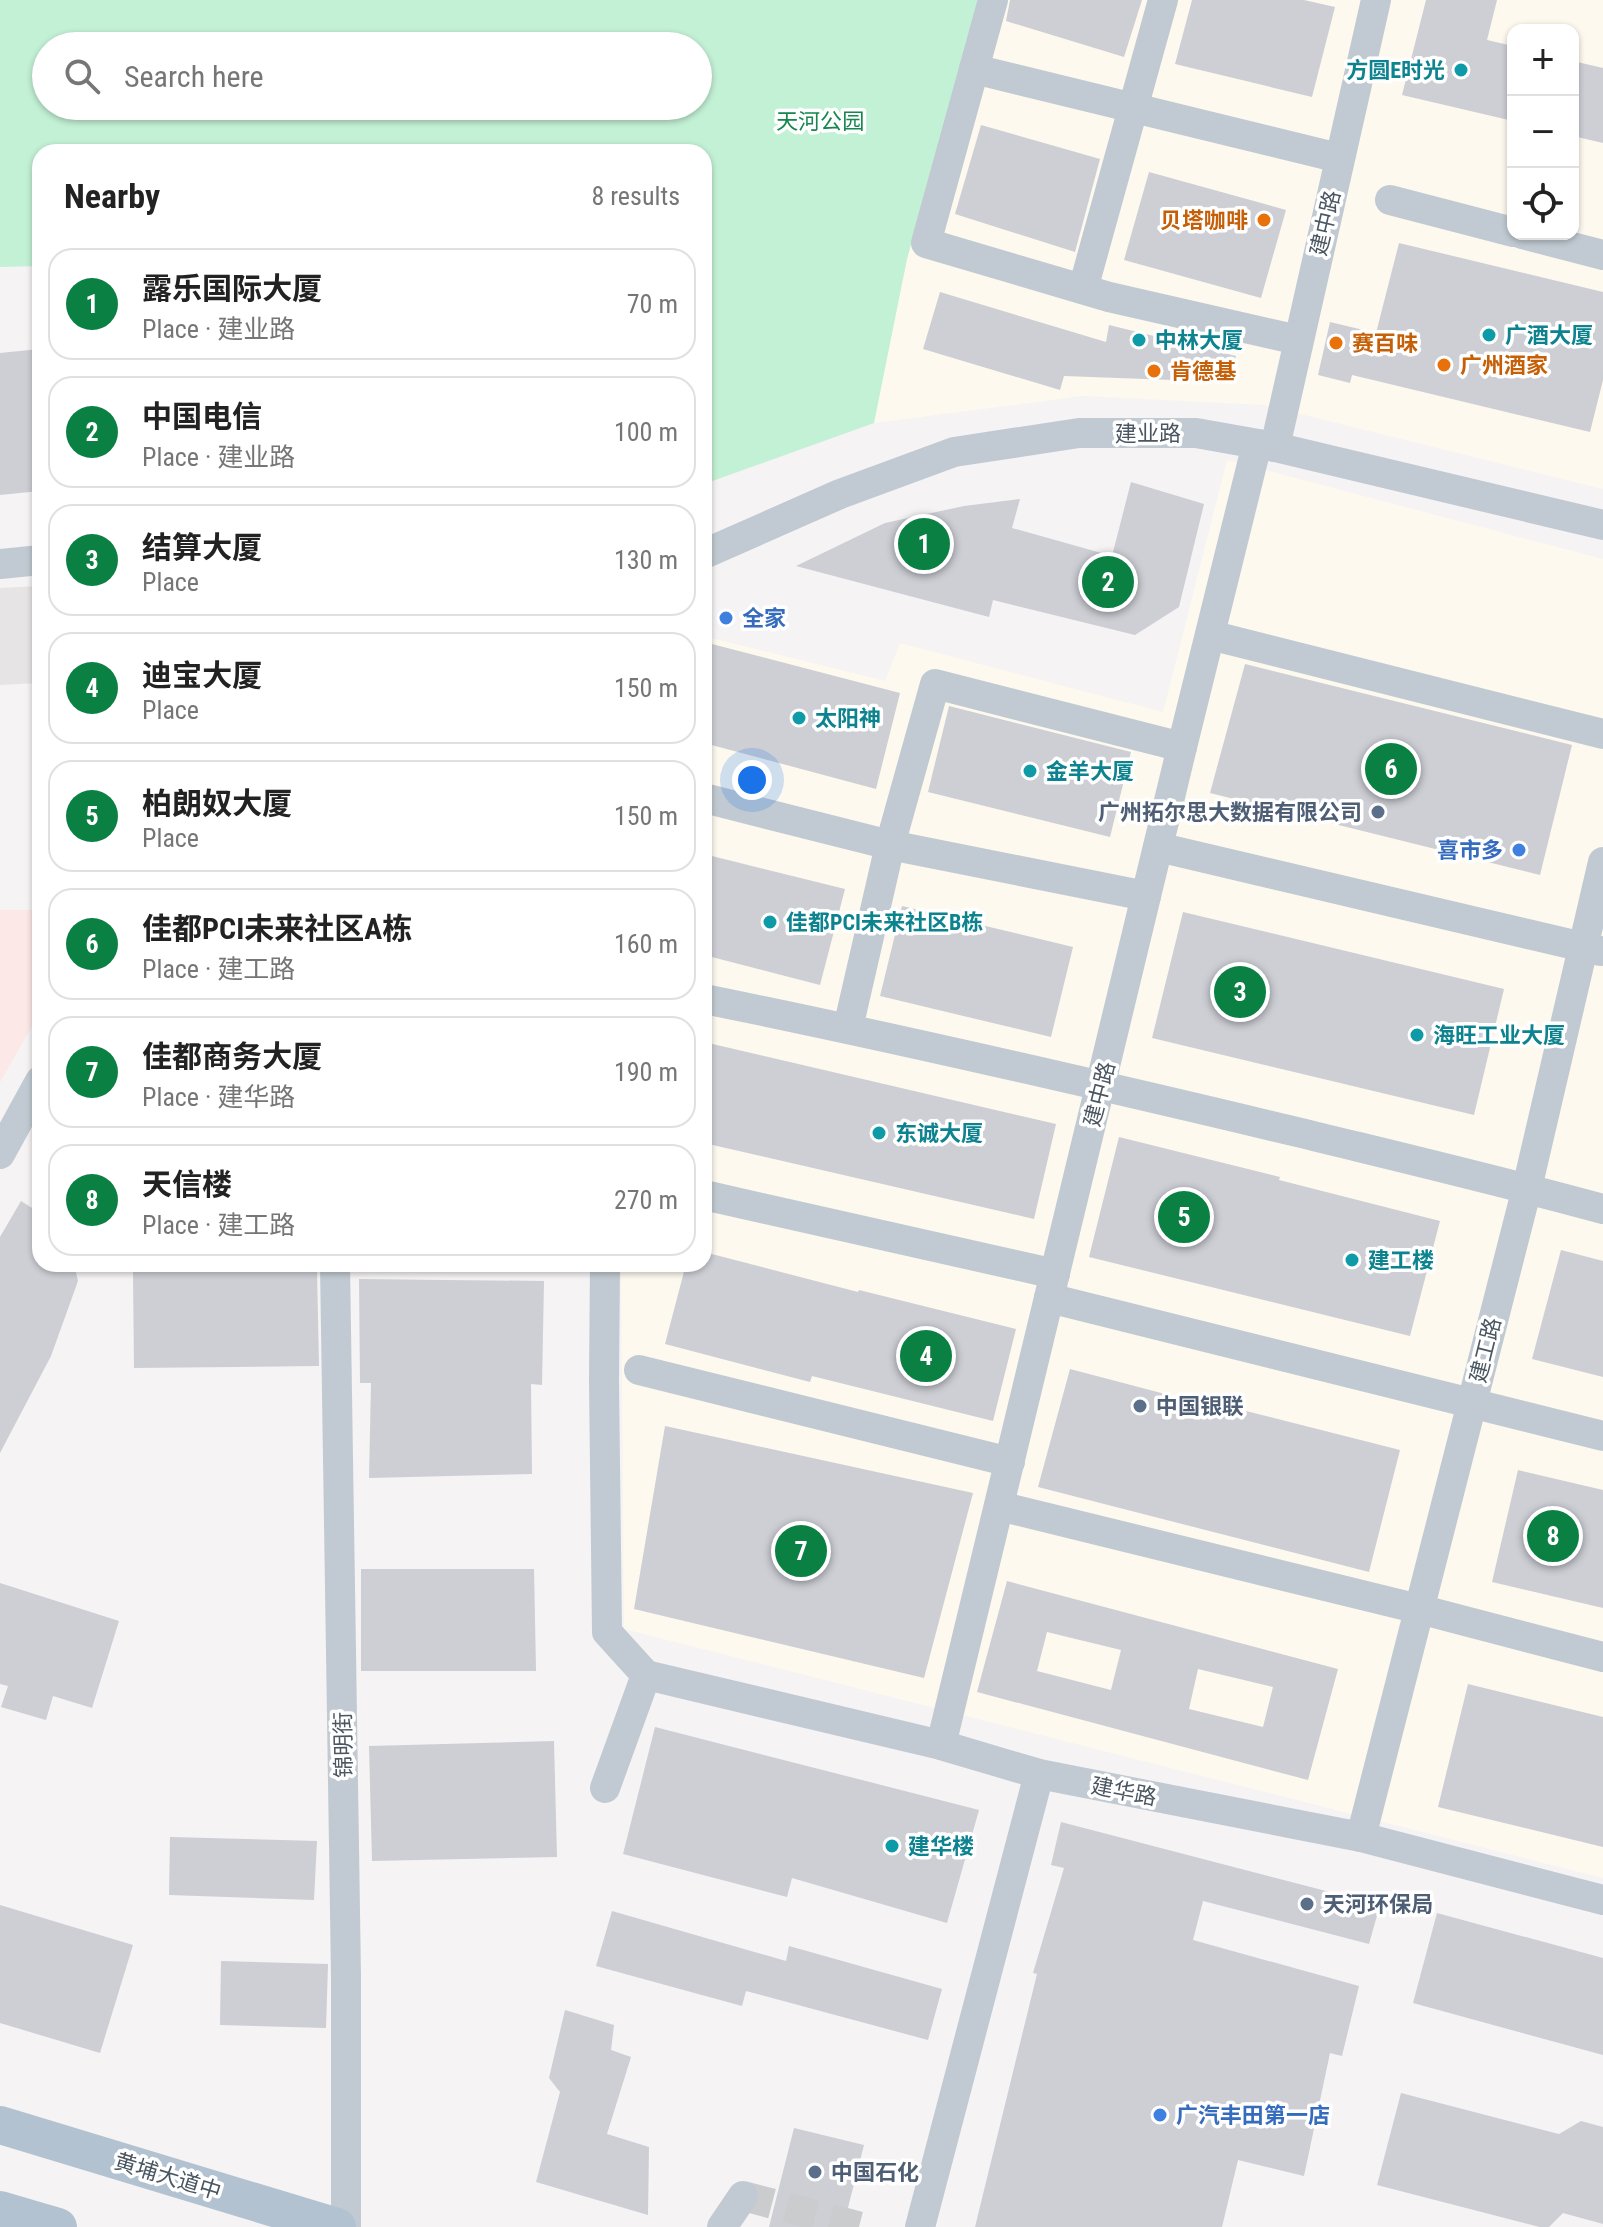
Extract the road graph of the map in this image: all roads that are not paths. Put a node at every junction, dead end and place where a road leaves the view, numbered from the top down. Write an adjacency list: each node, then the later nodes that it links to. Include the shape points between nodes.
1 (993, 0): 4 (street)
2 (1163, 0): 5 (street)
3 (1376, 0): 6 (street, 建中路)
4 (974, 69): 5 (street); 11 (street, via 926,243)
5 (1133, 108): 6 (street); 11 (street)
6 (1339, 158): 12 (street, 建中路)
7 (1390, 200): 8 (street)
8 (1507, 230)
9 (1545, 240): 10 (street)
10 (1603, 255)
11 (1083, 289): 12 (street)
12 (1298, 340): 13 (street, 建中路)
13 (1266, 445): 14 (street, 建业路); 15 (street, 建业路, via 1196,433 1079,433 954,452 840,494); 18 (street, 建中路)
14 (1601, 517)
15 (712, 550)
16 (32, 561): 17 (street)
17 (0, 564)
18 (1210, 635): 19 (street); 20 (street, 建中路)
19 (1603, 734)
20 (1182, 747): 22 (street, via 935,684); 23 (street, 建中路)
21 (712, 800): 22 (street)
22 (890, 845): 25 (street); 28 (street)
23 (1158, 847): 25 (street, 建中路); 26 (street)
24 (1603, 862): 26 (street, 建工路)
25 (1146, 896): 29 (street, 建中路)
26 (1593, 949): 32 (street, 建工路)
27 (712, 1001): 28 (street)
28 (848, 1028): 29 (street)
29 (1101, 1085): 32 (street); 37 (street, 建中路)
30 (32, 1096): 31 (street)
31 (0, 1154)
32 (1527, 1188): 34 (street); 39 (street, 建工路)
33 (712, 1197): 37 (street)
34 (1603, 1209)
35 (335, 1272): 56 (street, 锦明街)
36 (605, 1272): 45 (street, via 607,1632)
37 (1052, 1286): 39 (street); 41 (street, 建中路)
38 (639, 1370): 41 (street)
39 (1472, 1404): 40 (street); 43 (street, 建工路)
40 (1603, 1436)
41 (1010, 1462): 42 (street, 建中路)
42 (999, 1506): 43 (street); 46 (street, 建中路)
43 (1419, 1609): 44 (street); 49 (street, 建工路)
44 (1603, 1657)
45 (646, 1675): 46 (street, 建华路); 48 (street)
46 (941, 1745): 47 (street, 建华路)
47 (1039, 1774): 49 (street, 建华路); 58 (street)
48 (605, 1788)
49 (1361, 1837): 50 (street, 建华路)
50 (1603, 1900)
51 (0, 2125): 55 (main road, 黄埔大道中)
52 (743, 2196): 57 (street)
53 (0, 2210): 54 (main road)
54 (58, 2227)
55 (337, 2227)
56 (346, 2227)
57 (722, 2227)
58 (920, 2227)

